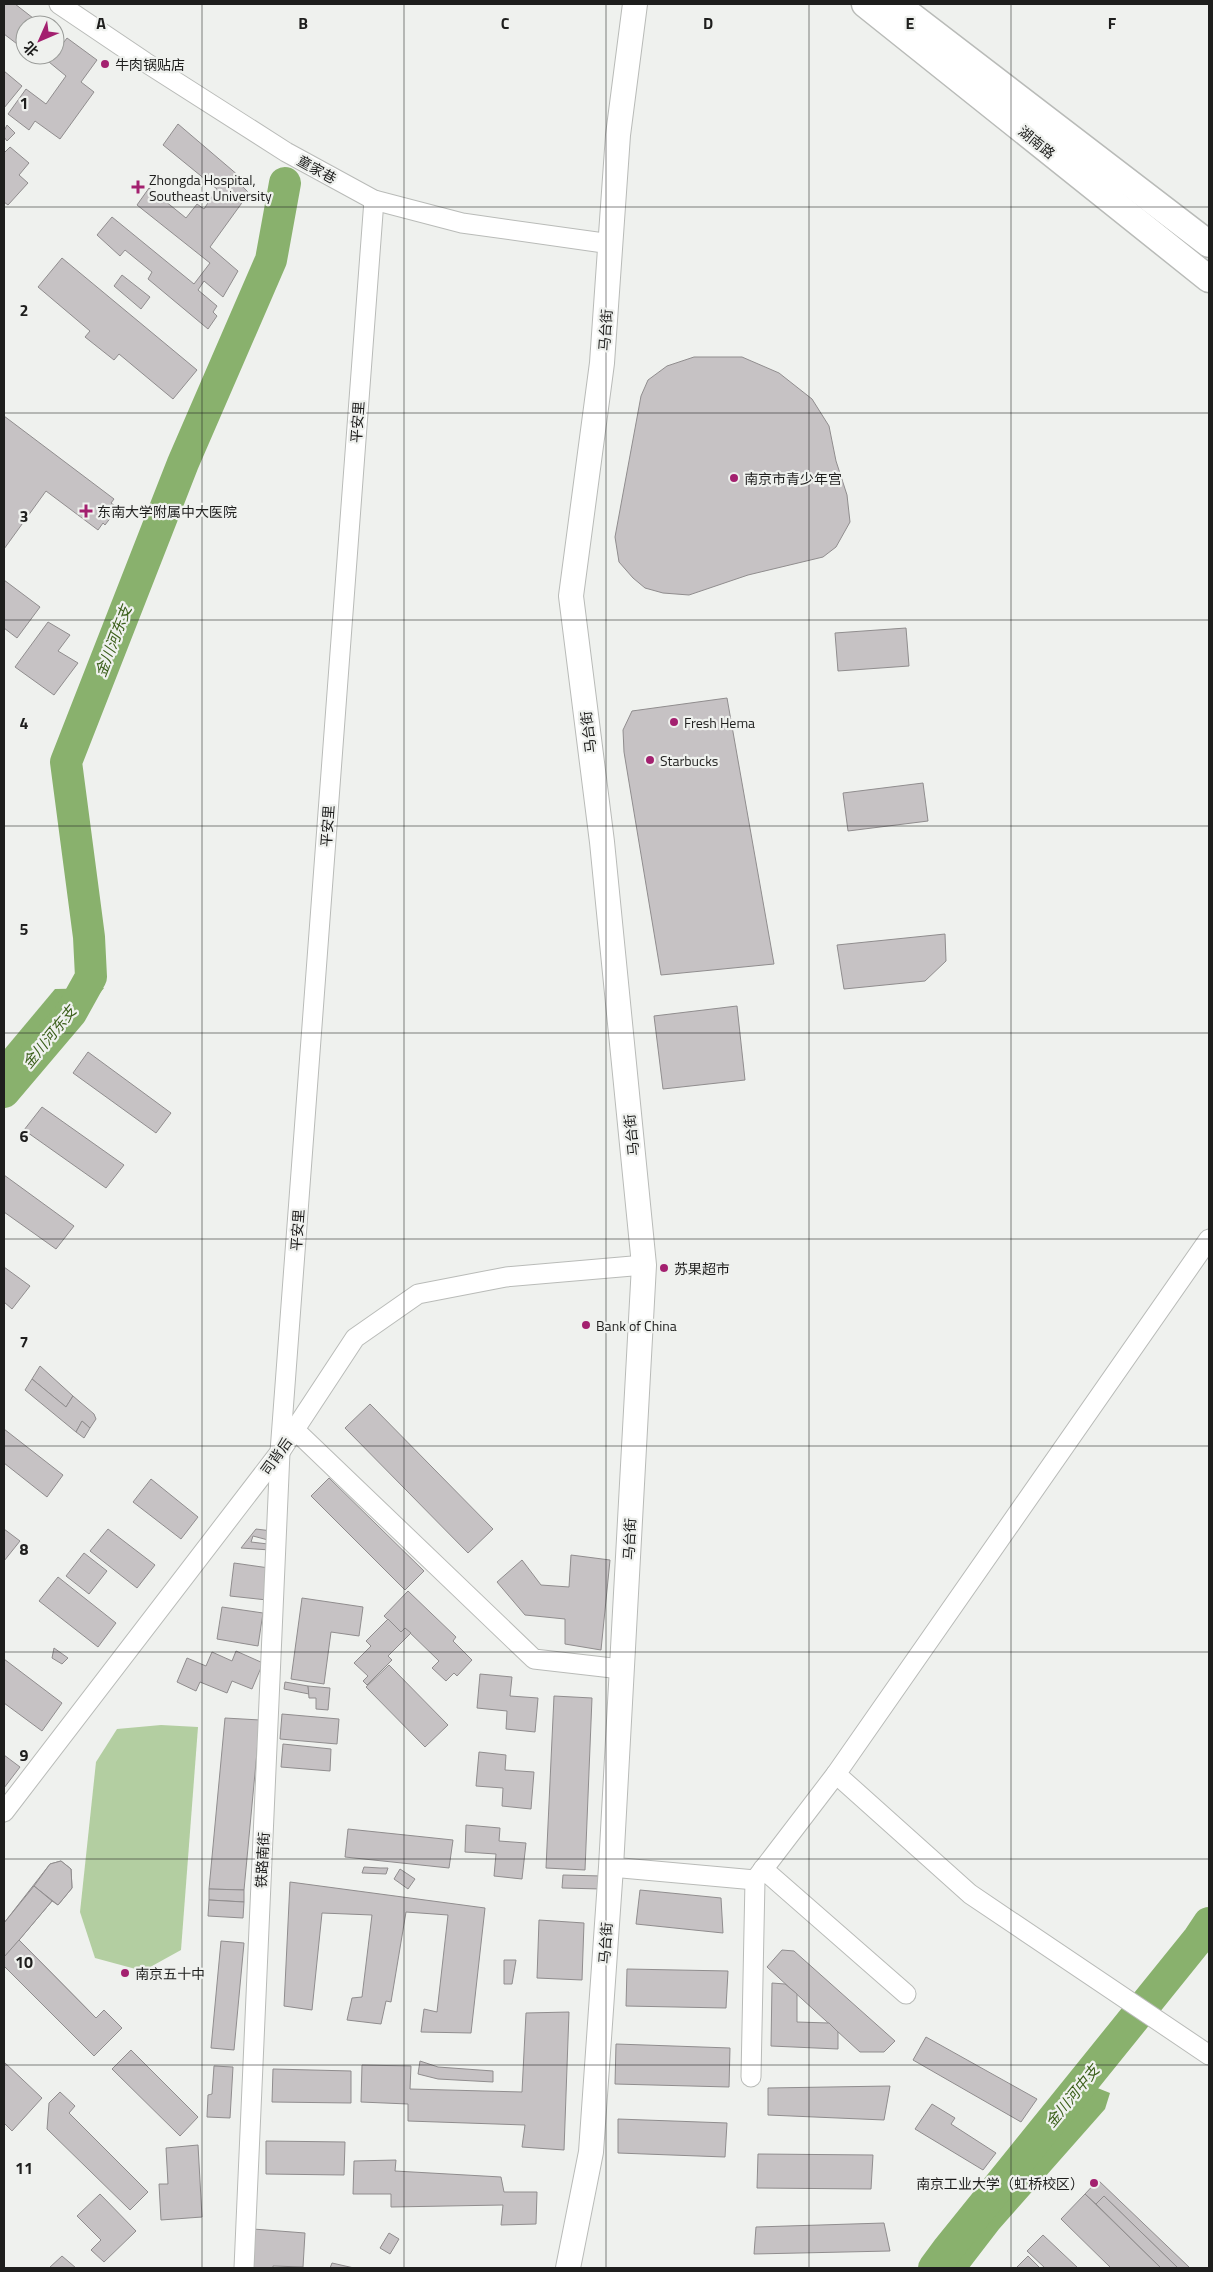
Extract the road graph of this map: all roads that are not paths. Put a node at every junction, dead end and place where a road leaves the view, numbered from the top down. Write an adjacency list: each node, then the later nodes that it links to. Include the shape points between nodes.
1 (59, 4): 5 (street, 童家巷, via 286,152)
2 (635, 4): 6 (street, 马台街, via 618,135)
3 (865, 4): 8 (main road, 湖南路)
4 (896, 4): 7 (main road, 湖南路)
5 (374, 200): 6 (street, 童家巷, via 462,223); 12 (street, 平安里)
6 (610, 244): 10 (street, 马台街, via 602,363 571,596 602,842)
7 (1209, 244)
8 (1209, 279)
9 (1209, 1239): 14 (street)
10 (644, 1265): 11 (street, 司背后, via 506,1277 418,1294 355,1338); 13 (street, 马台街)
11 (295, 1430): 12 (street, 司背后); 13 (street, via 534,1659)
12 (280, 1452): 15 (street, 司背后); 21 (street, 铁路南街)
13 (621, 1669): 16 (street, 马台街)
14 (836, 1774): 17 (street); 19 (street, via 970,1894)
15 (4, 1812)
16 (610, 1868): 17 (street); 22 (street, 马台街, via 591,2152)
17 (759, 1874): 18 (street); 20 (street)
18 (906, 1994)
19 (1204, 2051)
20 (751, 2078)
21 (244, 2268)
22 (568, 2268)

